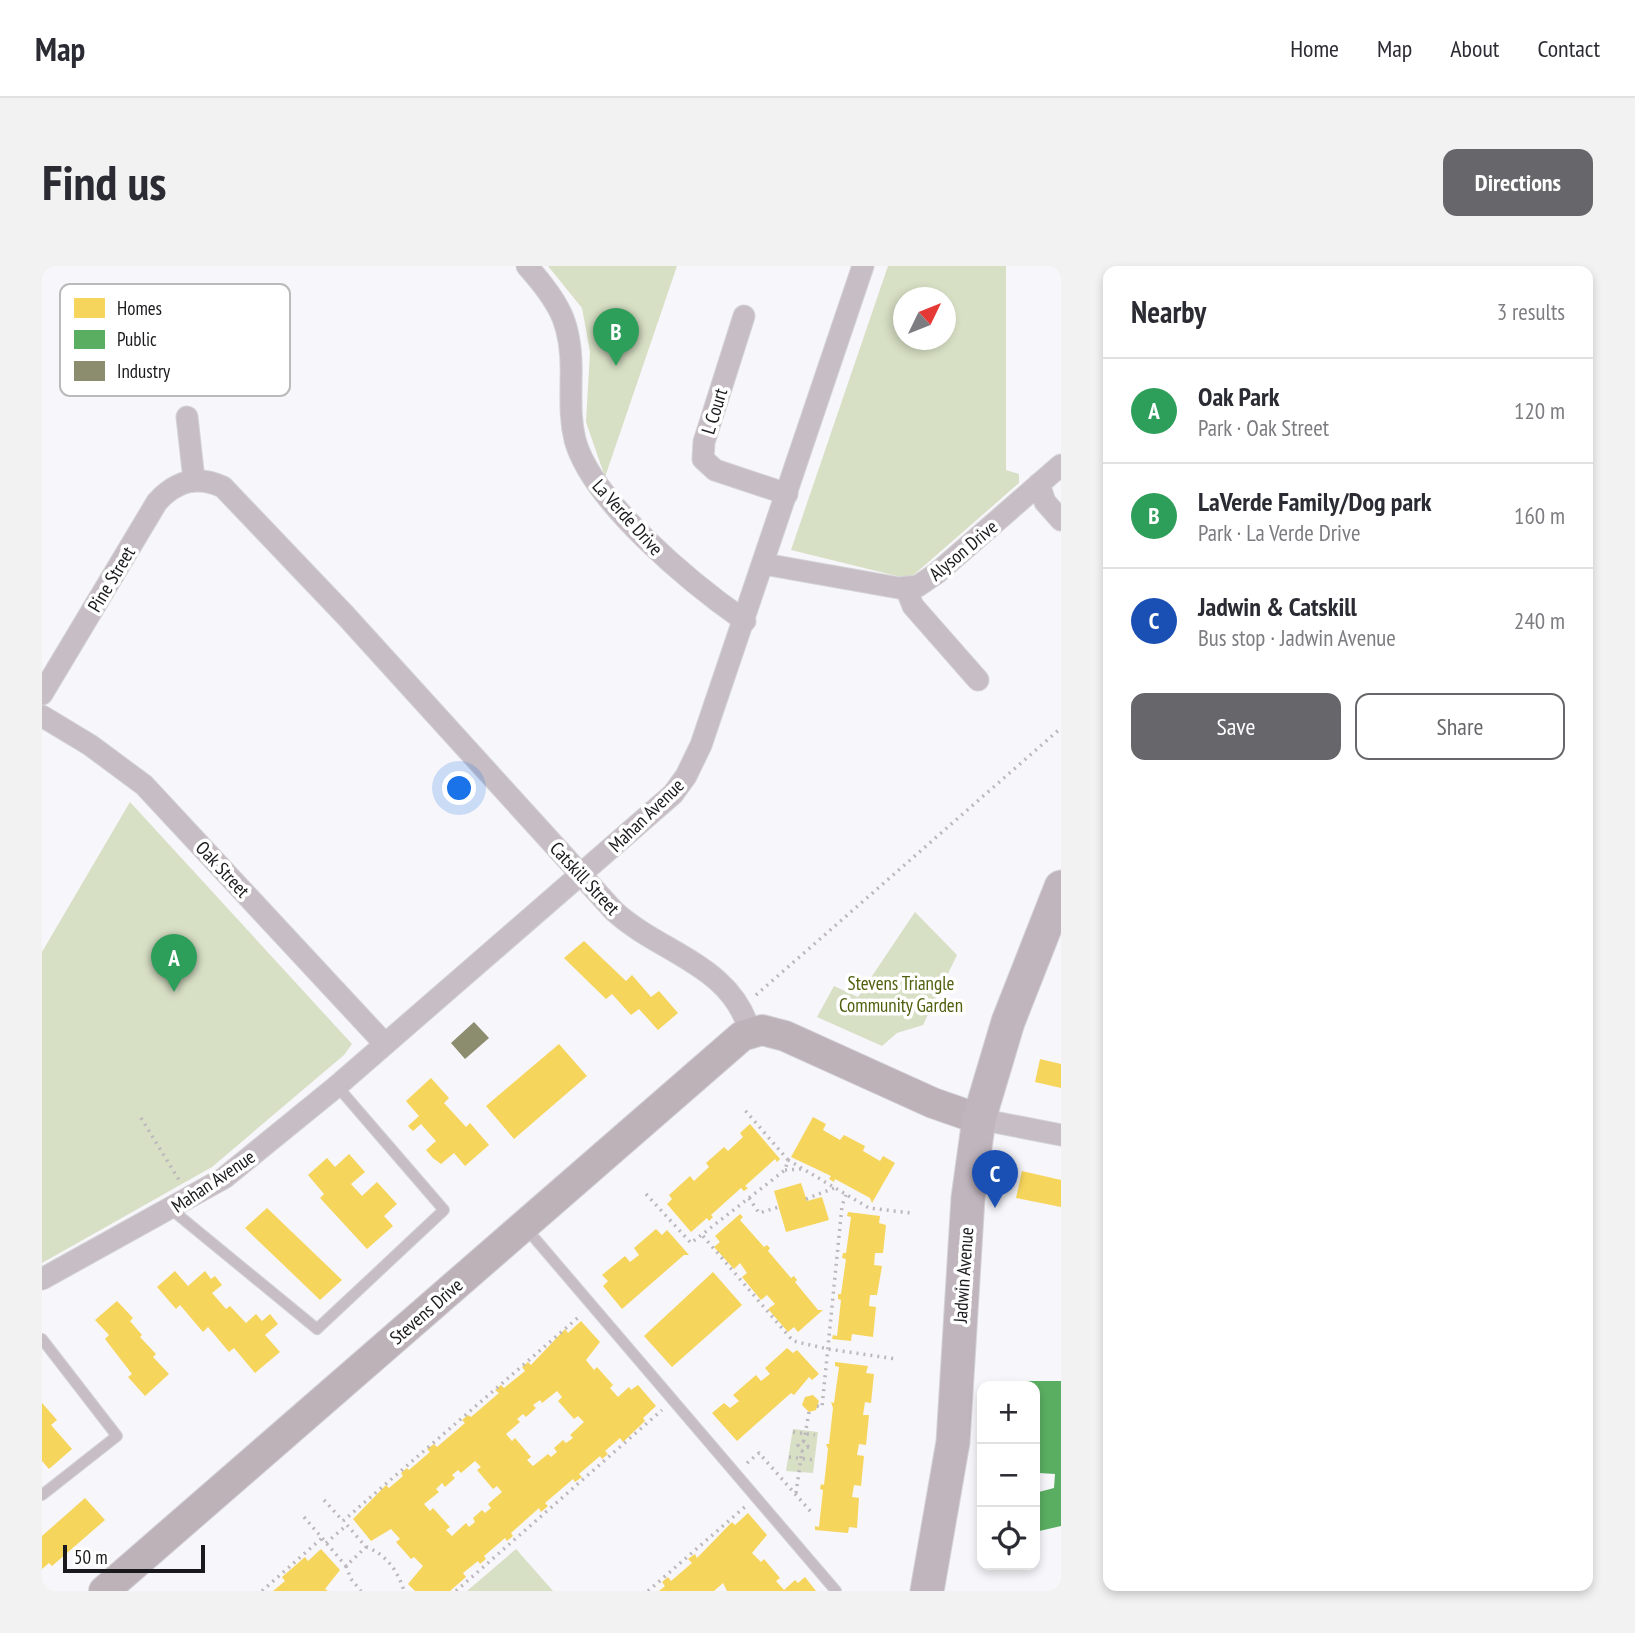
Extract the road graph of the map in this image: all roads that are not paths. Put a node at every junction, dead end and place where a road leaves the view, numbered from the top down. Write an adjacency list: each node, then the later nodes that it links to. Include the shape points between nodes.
1 (527, 266): 12 (street, La Verde Drive, via 565,318 571,349 571,422 585,467 662,555)
2 (863, 266): 8 (street, Mahan Avenue)
3 (744, 316): 8 (street, L Court, via 704,442 703,459 715,470)
4 (187, 417): 6 (street)
5 (1061, 465): 7 (street, Alyson Drive)
6 (194, 480): 14 (street, Pine Street, via 177,485 157,502); 16 (street, Catskill Street, via 215,483 231,493)
7 (1039, 484): 9 (street, via 1045,502); 11 (street, Alyson Drive, via 937,573)
8 (787, 494): 10 (street, Mahan Avenue)
9 (1061, 520)
10 (764, 564): 11 (street, Alyson Drive); 12 (street, Mahan Avenue)
11 (906, 588): 13 (street, via 913,606)
12 (745, 621): 16 (street, Mahan Avenue, via 686,776 653,814)
13 (978, 680)
14 (42, 694)
15 (42, 716): 19 (street, Oak Street, via 144,785)
16 (582, 875): 18 (street, Catskill Street, via 626,922 710,972 737,1002); 19 (street, Mahan Avenue)
17 (1061, 887): 21 (main road, Jadwin Avenue, via 1008,1022)
18 (750, 1032): 21 (street, via 785,1036); 24 (street, Stevens Drive)
19 (386, 1044): 20 (street, Mahan Avenue)
20 (337, 1086): 23 (street, Mahan Avenue, via 224,1178); 23 (lane, via 444,1210 317,1329)
21 (979, 1119): 22 (street); 30 (main road, Jadwin Avenue, via 968,1198 953,1442)
22 (1061, 1135)
23 (172, 1210): 25 (street, Mahan Avenue)
24 (523, 1225): 28 (street, Stevens Drive); 29 (lane)
25 (42, 1279)
26 (42, 1339): 27 (lane, via 117,1436)
27 (42, 1495)
28 (104, 1591)
29 (836, 1591)
30 (927, 1591)

